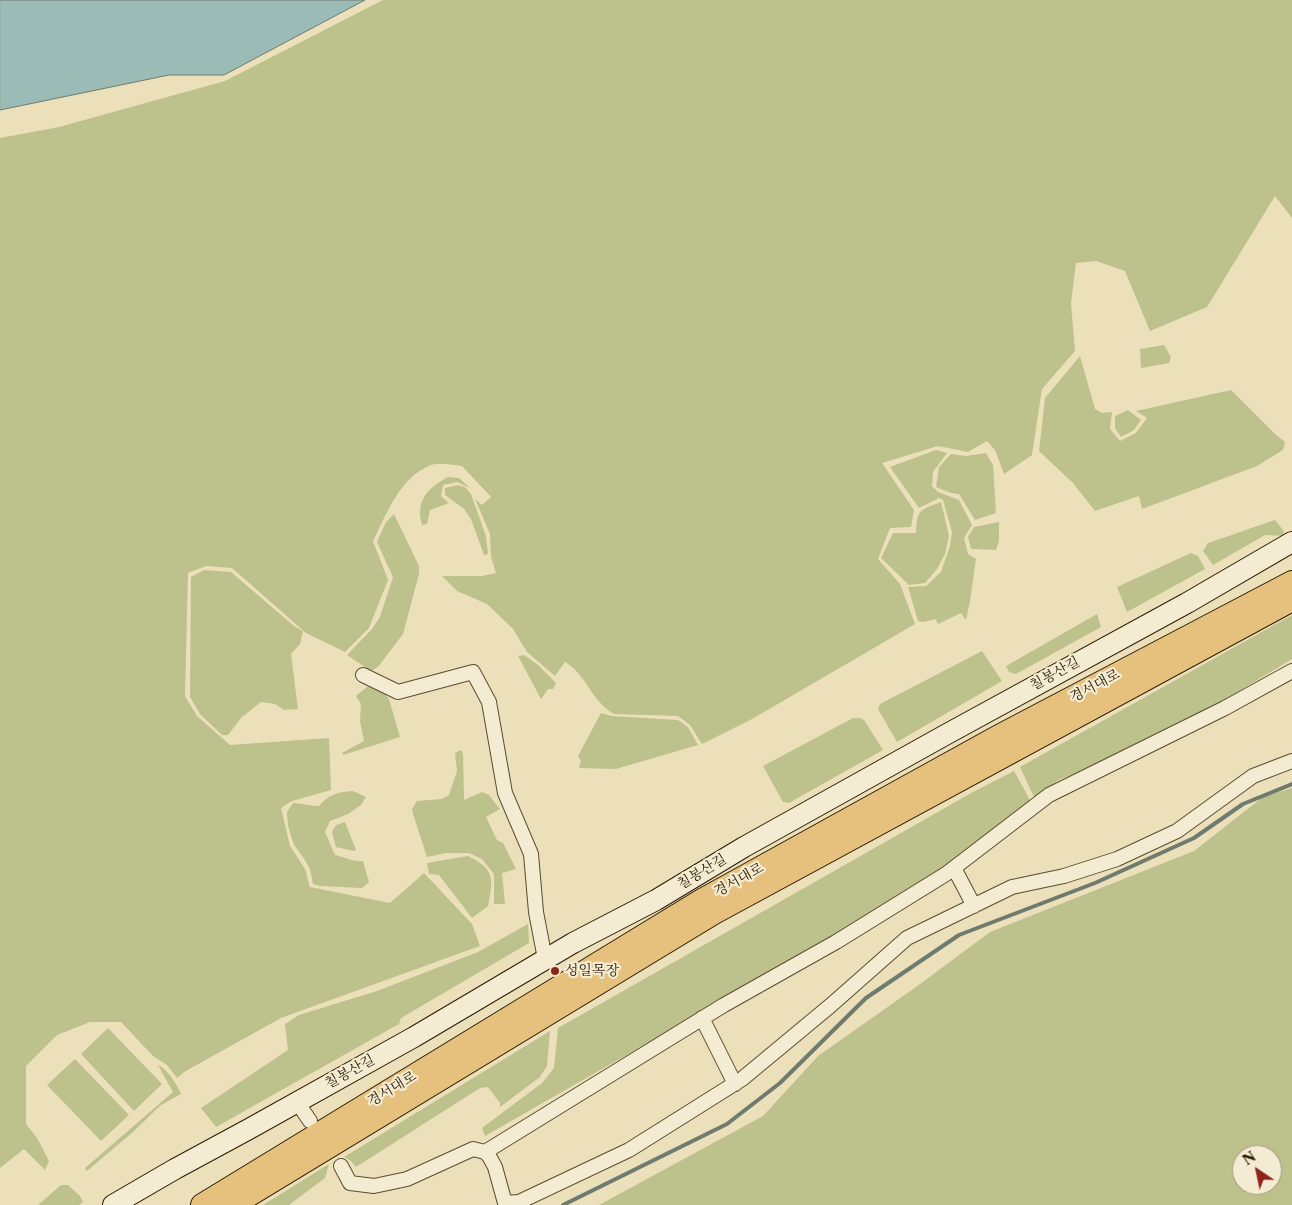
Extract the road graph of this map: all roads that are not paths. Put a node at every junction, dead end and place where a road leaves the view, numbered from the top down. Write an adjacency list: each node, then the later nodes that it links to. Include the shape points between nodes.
1 (1292, 542): 9 (street, 칠봉산길, via 752,843 656,900)
2 (1292, 582): 17 (main road, 경서대로, via 999,736 702,900)
3 (1292, 600): 18 (main road, 경서대로, via 714,913)
4 (1292, 671): 7 (street, via 1225,708 1049,794)
5 (363, 675): 9 (street, via 398,692 473,672 489,702 505,793 531,854 536,912)
6 (1292, 760): 8 (street, via 1253,776 1177,831 1125,855 1064,876 1012,887)
7 (954, 868): 8 (street); 10 (street, via 844,937)
8 (974, 906): 11 (street, via 907,938)
9 (545, 959): 12 (street, 칠봉산길)
10 (702, 1018): 11 (street); 14 (street)
11 (735, 1084): 14 (street, via 629,1150 519,1202 505,1203 495,1167)
12 (297, 1102): 13 (street); 16 (street, 칠봉산길)
13 (310, 1121)
14 (486, 1152): 15 (street, via 473,1149 407,1179 374,1186 350,1183)
15 (341, 1166)
16 (113, 1205)
17 (202, 1205)
18 (233, 1205)

